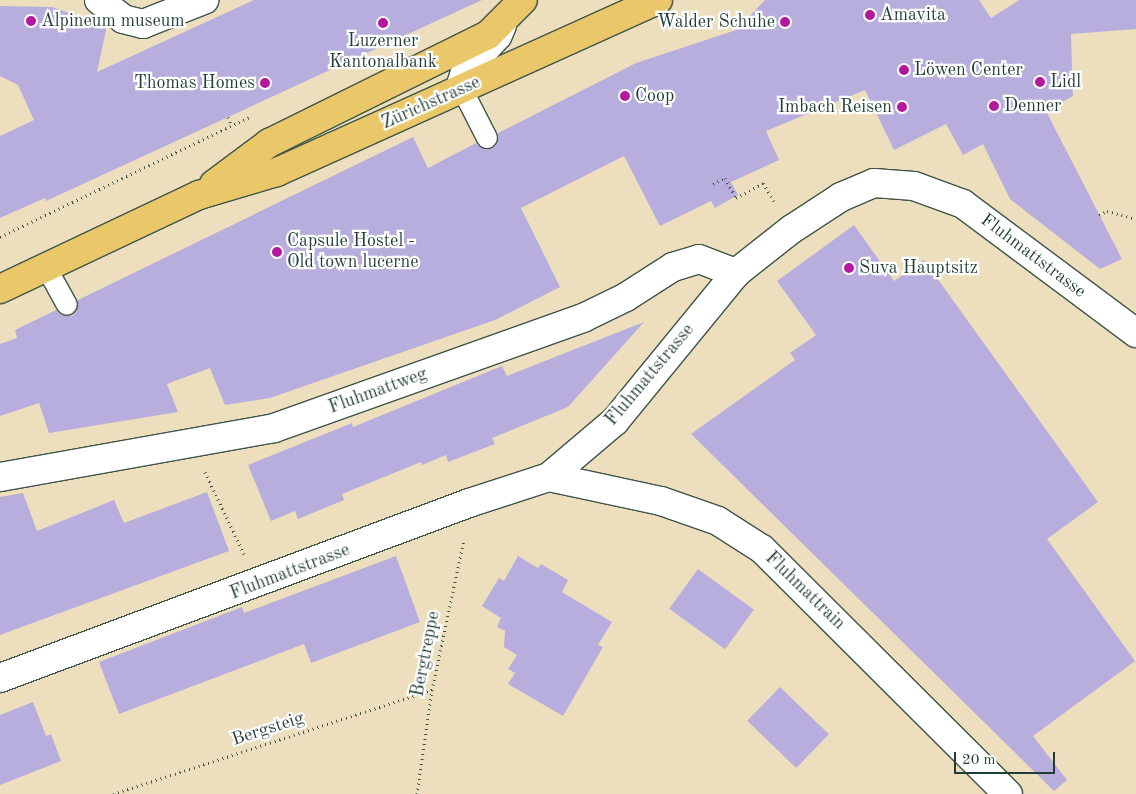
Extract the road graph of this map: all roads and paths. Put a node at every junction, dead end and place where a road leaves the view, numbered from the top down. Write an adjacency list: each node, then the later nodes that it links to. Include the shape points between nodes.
1 (99, 0): 2 (street, via 123,19 143,24)
2 (204, 0)
3 (658, 0): 5 (main road, Zürichstrasse)
4 (517, 6): 5 (lane, via 501,38 486,54 462,68 458,81); 10 (main road, Zürichstrasse, via 488,35 269,144)
5 (461, 90): 8 (lane); 10 (main road, Zürichstrasse, via 277,172)
6 (228, 117): 7 (path)
7 (232, 125)
8 (487, 138)
9 (713, 184): 13 (path, via 725,178 736,198 763,183)
10 (199, 195): 14 (main road, Zürichstrasse)
11 (1099, 214): 12 (path, via 1107,211)
12 (1136, 218)
13 (792, 229): 15 (street, Fluhmattstrasse); 18 (street, Fluhmattstrasse, via 841,197 874,183 935,191 988,220)
14 (46, 267): 16 (main road, Zürichstrasse); 17 (lane)
15 (736, 273): 19 (street, Fluhmattweg, via 700,259 672,267 626,297 583,318 274,428); 21 (street, Fluhmattstrasse, via 615,421)
16 (0, 289)
17 (67, 305)
18 (1136, 333)
19 (191, 445): 20 (street, Fluhmattweg); 23 (path)
20 (0, 477)
21 (549, 477): 23 (street, Fluhmattstrasse, via 469,503); 28 (street, Fluhmattrain, via 661,501 718,521 762,549)
22 (466, 531): 25 (path, Bergtreppe)
23 (258, 584): 24 (street, Fluhmattstrasse)
24 (0, 678)
25 (432, 690): 26 (path, Bergsteig); 27 (path, Bergtreppe)
26 (113, 794)
27 (417, 794)
28 (1008, 794)

